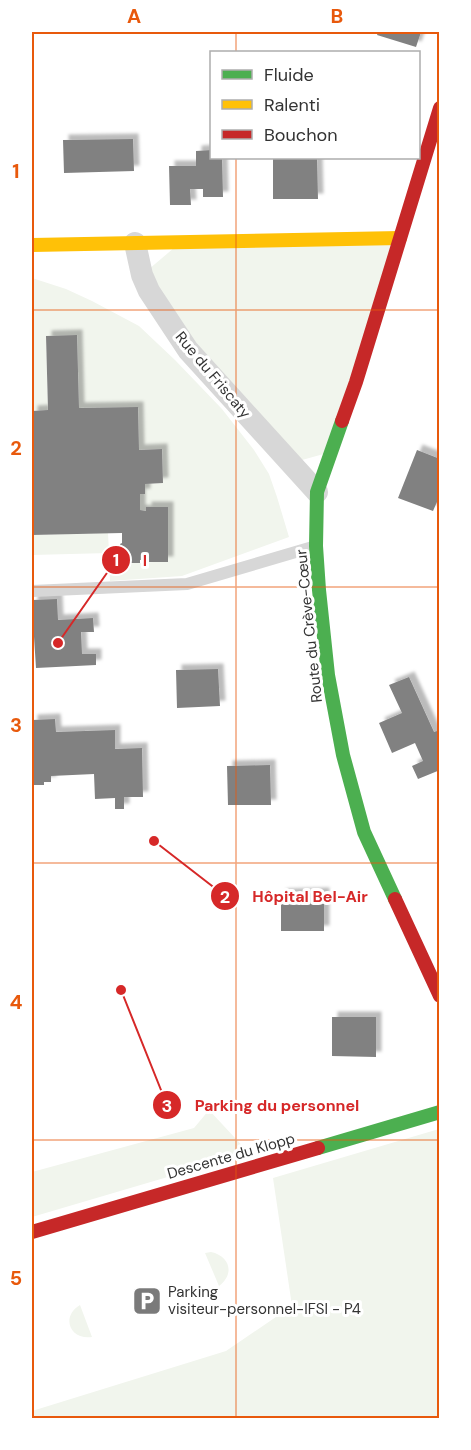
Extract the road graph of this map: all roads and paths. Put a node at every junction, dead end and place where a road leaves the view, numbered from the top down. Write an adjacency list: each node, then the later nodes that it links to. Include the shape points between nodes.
1 (440, 108): 2 (street, Route du Crève-Cœur)
2 (400, 238): 3 (street); 5 (street, Route du Crève-Cœur)
3 (135, 243): 4 (street); 5 (street, Rue du Friscaty, via 149,291 188,350)
4 (32, 245)
5 (317, 492): 6 (street, Route du Crève-Cœur)
6 (316, 546): 7 (lane, via 187,584); 8 (street, Route du Crève-Cœur, via 328,675 364,832)
7 (32, 591)
8 (440, 996)
9 (440, 1112): 10 (street, Descente du Klopp)
10 (32, 1232)

